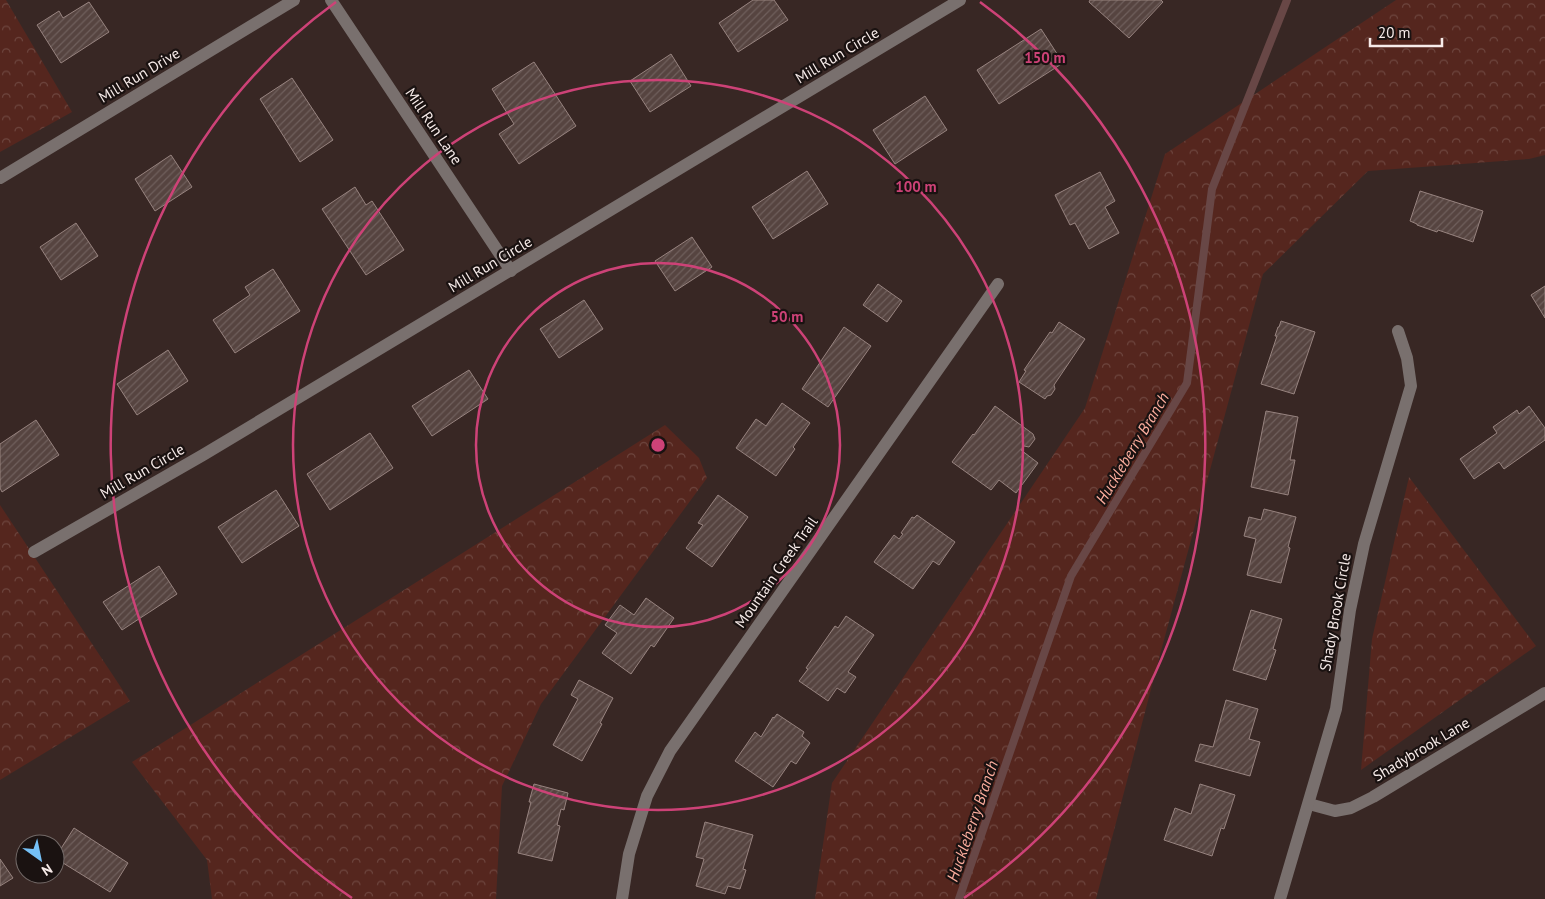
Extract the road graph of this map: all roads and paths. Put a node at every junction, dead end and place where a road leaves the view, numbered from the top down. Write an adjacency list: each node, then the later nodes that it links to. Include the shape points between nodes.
1 (294, 0): 4 (street, Mill Run Drive)
2 (331, 0): 5 (street, Mill Run Lane)
3 (960, 0): 5 (street, Mill Run Circle)
4 (0, 178)
5 (511, 271): 8 (street, Mill Run Circle)
6 (998, 284): 11 (street, Mountain Creek Trail, via 670,751 647,796 629,854)
7 (1398, 330): 10 (street, Shady Brook Circle, via 1411,386 1364,544 1350,610 1336,709)
8 (34, 552)
9 (1545, 693): 10 (street, Shadybrook Lane, via 1352,808 1335,811)
10 (1309, 804): 12 (street, Shady Brook Circle)
11 (622, 899)
12 (1280, 899)

